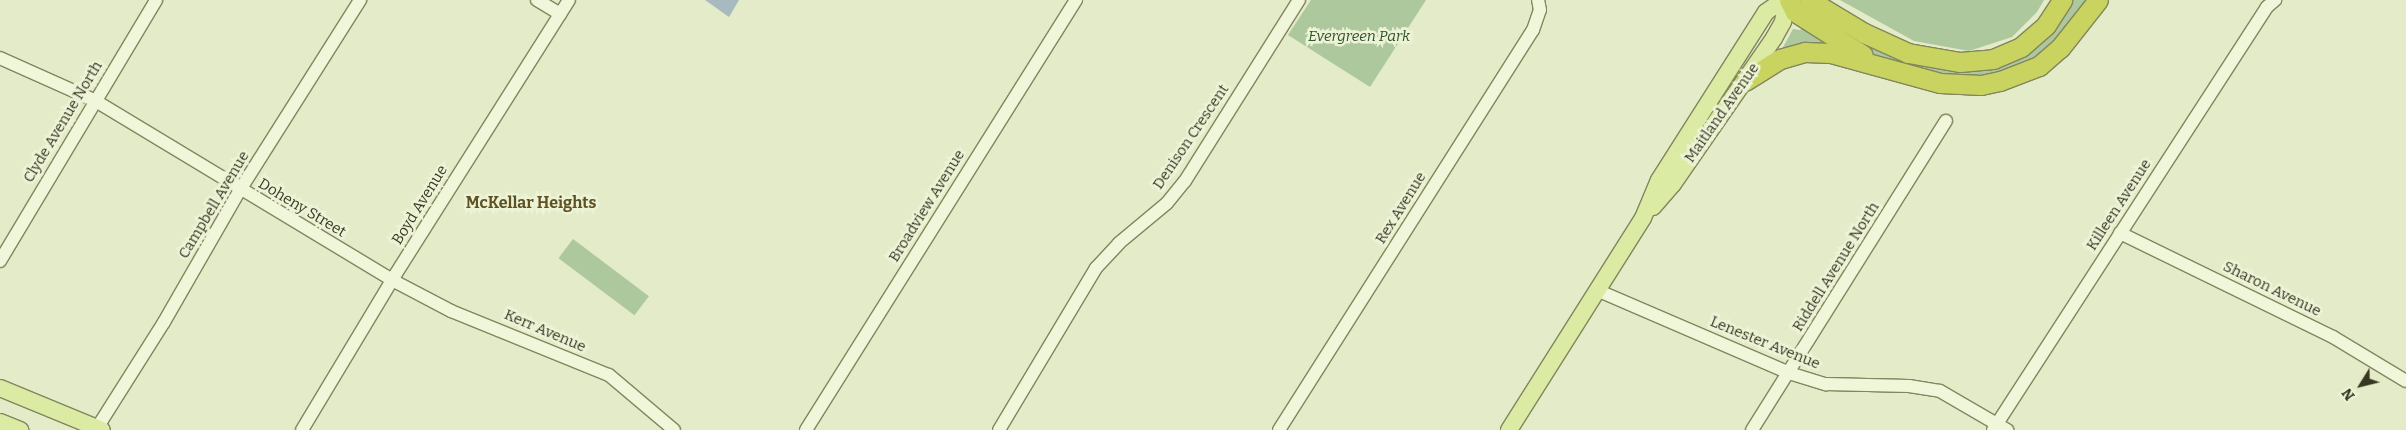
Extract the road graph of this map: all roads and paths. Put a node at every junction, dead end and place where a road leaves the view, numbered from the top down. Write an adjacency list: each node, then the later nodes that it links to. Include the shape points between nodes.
1 (156, 0): 18 (street, Clyde Avenue North)
2 (360, 0): 20 (street, Campbell Avenue)
3 (537, 0): 14 (street)
4 (569, 0): 14 (street, Boyd Avenue)
5 (1076, 0): 35 (street, Broadview Avenue)
6 (1299, 0): 36 (street, Denison Crescent, via 1185,181 1167,203 1119,243 1096,268)
7 (1538, 0): 37 (street, Rex Avenue, via 1540,10 1533,30)
8 (1783, 0): 21 (main road, Maitland Avenue, via 1766,12 1659,180)
9 (1788, 0): 16 (highway, via 1795,12 1849,47); 17 (main road, Maitland Avenue, via 1783,22)
10 (1809, 0): 11 (highway, via 1864,34 1908,53 1960,62 1994,59 2022,47 2046,25)
11 (2062, 0)
12 (2098, 0): 16 (highway, via 2060,48 2039,66 2014,78 1981,85 1957,85)
13 (2275, 0): 22 (street, Killeen Avenue)
14 (560, 14): 24 (street, Boyd Avenue)
15 (0, 58): 18 (street, Doheny Street)
16 (1913, 78): 17 (highway, via 1831,53 1805,52 1780,59)
17 (1744, 82): 21 (main road, Maitland Avenue, via 1672,184)
18 (94, 100): 20 (street, Doheny Street); 23 (street, Clyde Avenue North)
19 (1946, 120): 26 (street, Riddell Avenue North)
20 (240, 190): 24 (street, Doheny Street); 31 (street, Campbell Avenue)
21 (1643, 218): 25 (main road, Maitland Avenue)
22 (2120, 233): 27 (street, Sharon Avenue, via 2333,338); 30 (street, Killeen Avenue)
23 (0, 261)
24 (392, 280): 33 (street, Boyd Avenue); 34 (street, Kerr Avenue, via 451,311 609,375)
25 (1599, 291): 26 (street, Lenester Avenue); 38 (main road, Maitland Avenue)
26 (1789, 373): 30 (street, Lenester Avenue, via 1826,384 1909,386 1940,391); 39 (street, Riddell Avenue North)
27 (2406, 381)
28 (0, 388): 31 (main road)
29 (0, 422): 32 (main road)
30 (1999, 428)
31 (100, 429)
32 (20, 430)
33 (302, 430)
34 (674, 430)
35 (806, 430)
36 (999, 430)
37 (1279, 430)
38 (1510, 430)
39 (1752, 430)

